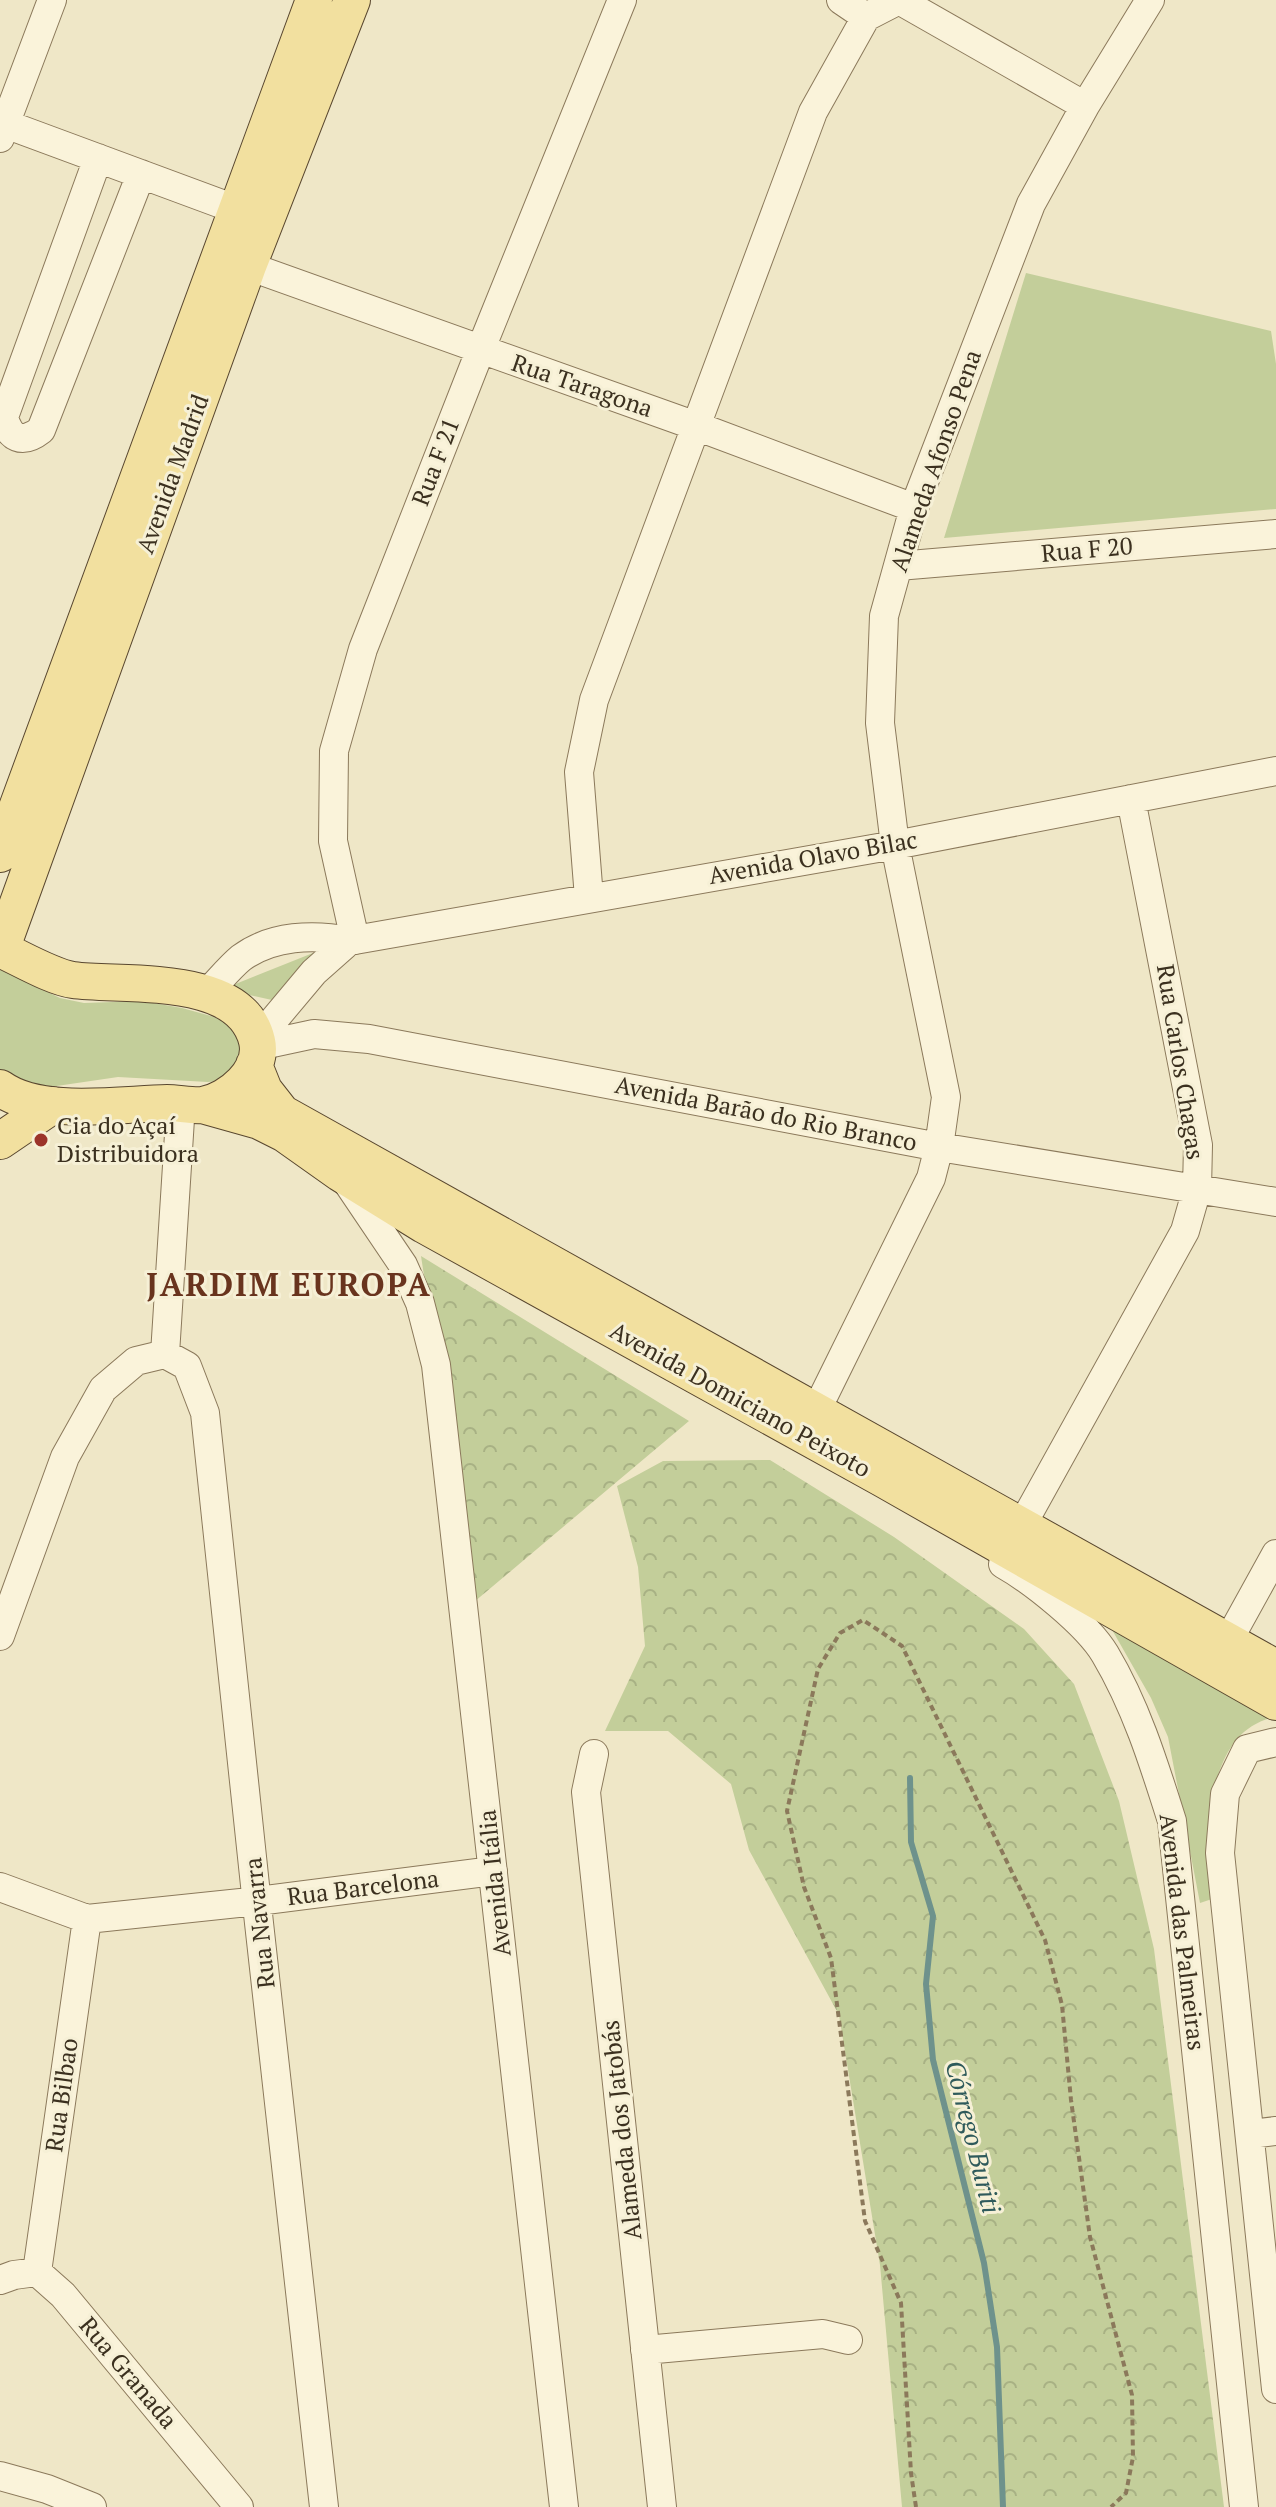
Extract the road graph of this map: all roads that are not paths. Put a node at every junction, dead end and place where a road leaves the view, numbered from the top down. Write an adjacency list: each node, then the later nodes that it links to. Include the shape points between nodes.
1 (52, 0): 9 (street)
2 (314, 0): 12 (main road, Avenida Madrid)
3 (352, 0): 12 (main road, Avenida Madrid)
4 (622, 0): 14 (street, Rua F 21)
5 (841, 0): 7 (street)
6 (1150, 0): 8 (street, Alameda Afonso Pena)
7 (866, 17): 8 (street, via 899,0); 15 (street, via 813,112)
8 (1085, 106): 16 (street, Alameda Afonso Pena, via 1031,204)
9 (2, 128): 10 (street)
10 (98, 158): 11 (street); 11 (street, via 4,417 7,430 18,438 31,438 41,430)
11 (141, 174): 12 (street)
12 (251, 215): 13 (main road, Avenida Madrid); 20 (main road, Avenida Madrid)
13 (248, 266): 14 (street, Rua Taragona); 26 (main road, Avenida Madrid)
14 (480, 351): 15 (street, Rua Taragona); 25 (street, Rua F 21, via 363,649 334,751 333,841)
15 (696, 426): 16 (street, Rua Taragona); 24 (street, via 594,700 579,772)
16 (914, 508): 18 (street, Alameda Afonso Pena)
17 (1276, 534): 18 (street, Rua F 20)
18 (898, 566): 22 (street, Alameda Afonso Pena, via 884,616 880,723)
19 (1276, 771): 21 (street, Avenida Olavo Bilac)
20 (11, 791): 23 (main road, Avenida Madrid)
21 (1131, 799): 22 (street, Avenida Olavo Bilac); 35 (street, Rua Carlos Chagas, via 1198,1145)
22 (895, 845): 24 (street, Avenida Olavo Bilac); 33 (street, Alameda Afonso Pena, via 946,1097)
23 (0, 854)
24 (589, 898): 25 (street, Avenida Olavo Bilac)
25 (352, 940): 27 (street, Avenida Olavo Bilac, via 320,935 265,945 241,958); 28 (street, via 314,972)
26 (0, 950): 27 (main road, via 70,980 139,983)
27 (206, 994): 28 (main road, Avenida Domiciano Peixoto, via 241,1014 252,1028)
28 (256, 1050): 30 (main road, via 239,1087 227,1096); 33 (street, Avenida Barão do Rio Branco, via 314,1034 369,1039); 40 (main road, Avenida Domiciano Peixoto, via 264,1090 282,1113)
29 (0, 1088): 31 (main road, via 13,1098)
30 (192, 1104): 31 (main road); 34 (main road, Avenida Domiciano Peixoto, via 272,1128); 39 (street)
31 (53, 1105): 32 (main road)
32 (0, 1141)
33 (939, 1147): 35 (street, Avenida Barão do Rio Branco); 40 (street, Alameda Afonso Pena, via 931,1178)
34 (340, 1173): 37 (main road, Avenida Domiciano Peixoto); 38 (street, Avenida Itália)
35 (1197, 1189): 36 (street, Avenida Barão do Rio Branco); 42 (street, Rua Carlos Chagas, via 1185,1231)
36 (1276, 1202)
37 (424, 1225): 38 (street, via 407,1241); 41 (main road, Avenida Domiciano Peixoto)
38 (403, 1265): 50 (street, Avenida Itália, via 420,1303 436,1365)
39 (165, 1354): 44 (street, via 136,1361 103,1389 65,1457); 52 (street, Rua Navarra, via 187,1366 205,1413)
40 (817, 1409): 42 (main road, Avenida Domiciano Peixoto)
41 (883, 1479): 47 (main road, Avenida Domiciano Peixoto); 54 (street, Avenida das Palmeiras, via 904,1506 1022,1575 1103,1652 1146,1738 1172,1821)
42 (1022, 1525): 45 (main road, Avenida Domiciano Peixoto)
43 (1276, 1554): 45 (street)
44 (0, 1636)
45 (1228, 1641): 46 (main road, Avenida Domiciano Peixoto)
46 (1276, 1668)
47 (1276, 1702)
48 (1276, 1742): 53 (street, Avenida das Palmeiras, via 1247,1749 1225,1794 1220,1853)
49 (594, 1754): 64 (street, Alameda dos Jatobás, via 586,1792)
50 (493, 1871): 52 (street, Rua Barcelona); 71 (street, Avenida Itália)
51 (0, 1887): 55 (street, Rua Barcelona)
52 (258, 1901): 55 (street, Rua Barcelona); 70 (street, Rua Navarra)
53 (1226, 1907): 54 (street); 56 (street, Avenida das Palmeiras)
54 (1182, 1911): 57 (street, Avenida das Palmeiras)
55 (87, 1919): 61 (street, Rua Bilbao)
56 (1231, 1954): 57 (street); 58 (street, Avenida das Palmeiras)
57 (1187, 1959): 59 (street, Avenida das Palmeiras)
58 (1241, 2047): 59 (street); 60 (street, Avenida das Palmeiras)
59 (1197, 2051): 73 (street, Avenida das Palmeiras)
60 (1264, 2133): 65 (street, Avenida das Palmeiras)
61 (37, 2272): 62 (street); 69 (street, Rua Granada, via 63,2295)
62 (0, 2280)
63 (848, 2340): 64 (street, via 823,2334)
64 (645, 2350): 72 (street, Alameda dos Jatobás)
65 (1275, 2375)
66 (0, 2476): 67 (street)
67 (47, 2498): 68 (street)
68 (92, 2507)
69 (239, 2507)
70 (324, 2507)
71 (564, 2507)
72 (662, 2507)
73 (1244, 2507)

